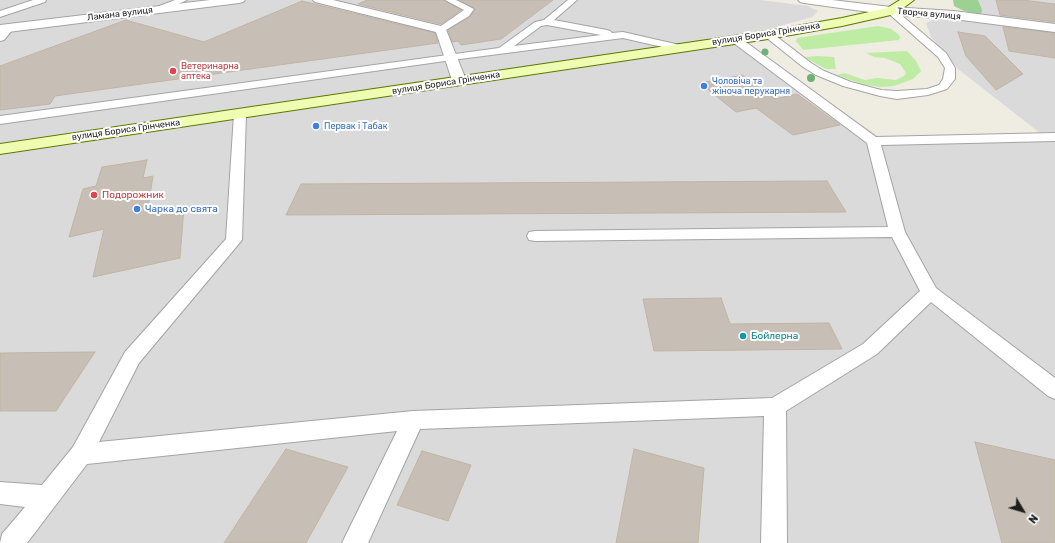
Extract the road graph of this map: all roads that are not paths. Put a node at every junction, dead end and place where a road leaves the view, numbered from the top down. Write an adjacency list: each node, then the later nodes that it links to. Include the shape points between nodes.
1 (42, 0): 11 (lane)
2 (183, 0): 9 (lane)
3 (240, 0): 9 (street, Ламана вулиця)
4 (324, 0): 14 (street)
5 (449, 0): 14 (lane, via 469,10)
6 (573, 0): 12 (lane)
7 (804, 0): 10 (street, Творча вулиця)
8 (908, 0): 10 (main road, вулиця Бориса Грінченка)
9 (160, 9): 15 (street, Ламана вулиця)
10 (891, 10): 13 (street, Творча вулиця); 17 (main road, вулиця Бориса Грінченка); 17 (lane, via 942,55 950,68 950,79 943,87 921,93 897,95 847,84 807,66)
11 (0, 14)
12 (547, 22): 16 (lane); 20 (lane, via 538,24)
13 (1055, 28)
14 (441, 30): 21 (street)
15 (3, 32)
16 (623, 35): 19 (lane); 20 (lane)
17 (768, 35): 18 (main road, вулиця Бориса Грінченка)
18 (735, 39): 19 (main road, вулиця Бориса Грінченка); 26 (lane)
19 (680, 48): 22 (main road, вулиця Бориса Грінченка)
20 (501, 51): 21 (lane)
21 (452, 57): 22 (street); 24 (lane)
22 (459, 80): 23 (main road, вулиця Бориса Грінченка)
23 (240, 114): 27 (main road, вулиця Бориса Грінченка); 34 (lane, via 234,240 132,358)
24 (0, 120)
25 (1055, 137): 26 (lane)
26 (873, 141): 28 (lane)
27 (0, 148)
28 (896, 232): 29 (lane); 30 (lane)
29 (535, 236)
30 (930, 292): 31 (lane); 32 (lane, via 870,349)
31 (1055, 390)
32 (775, 407): 33 (lane); 39 (lane)
33 (412, 420): 34 (lane); 38 (lane)
34 (82, 454): 36 (lane)
35 (0, 493): 36 (lane)
36 (48, 497): 37 (lane)
37 (11, 543)
38 (355, 543)
39 (774, 543)

